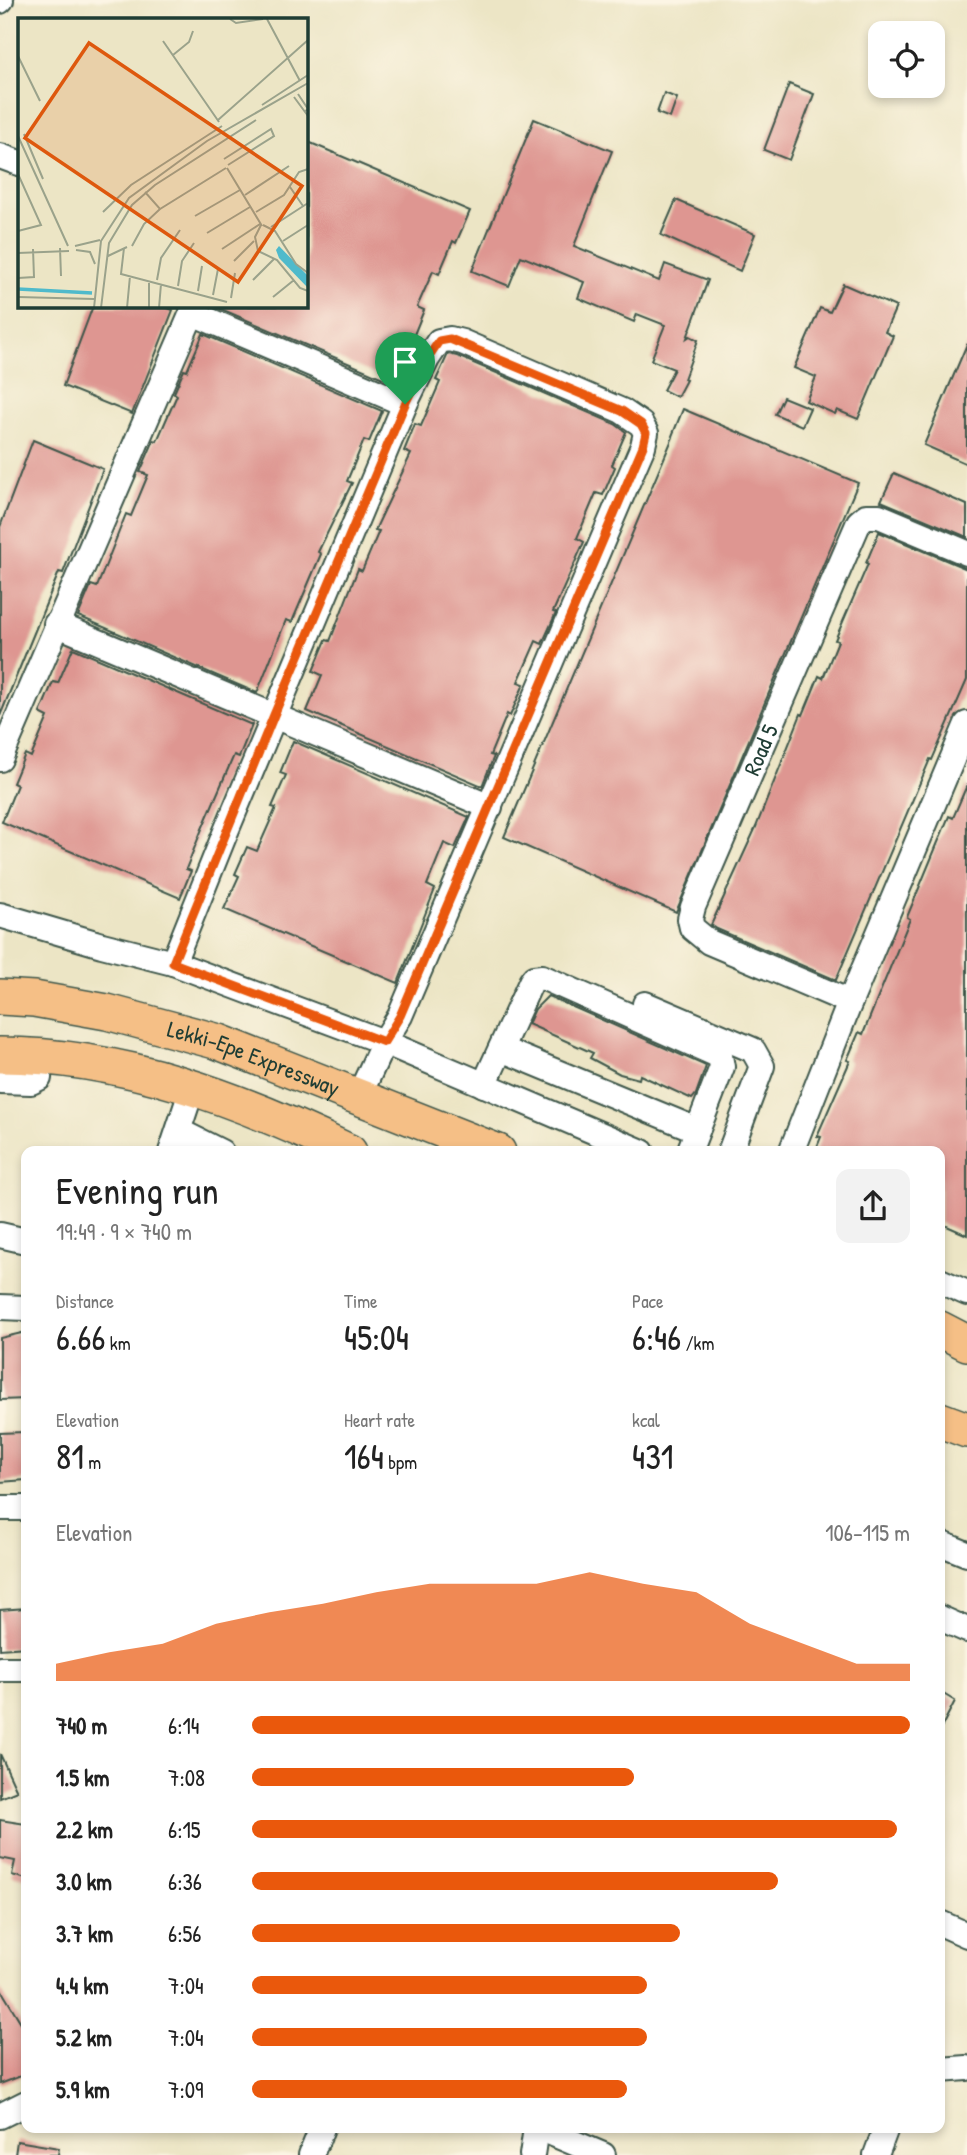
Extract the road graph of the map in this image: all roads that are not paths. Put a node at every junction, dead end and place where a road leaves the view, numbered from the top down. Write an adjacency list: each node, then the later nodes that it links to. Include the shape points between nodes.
1 (0, 156): 2 (street)
2 (18, 163)
3 (193, 309): 4 (street); 6 (street)
4 (405, 404): 7 (street); 10 (street, via 439,341 450,339 622,411 646,433)
5 (967, 553): 15 (street, Road 5, via 879,516 866,516 859,522 693,907 692,928 709,942)
6 (56, 624): 7 (street); 9 (street)
7 (274, 715): 10 (street); 13 (street)
8 (967, 724): 15 (street)
9 (0, 759)
10 (490, 807): 16 (street, via 400,1016)
11 (0, 915): 13 (street)
12 (542, 960): 30 (street, via 753,1051 762,1066)
13 (173, 963): 16 (street)
14 (0, 996): 23 (highway, Lekki-Epe Expressway, via 149,1022 219,1042)
15 (850, 1002): 31 (street)
16 (384, 1042): 21 (street); 23 (street)
17 (501, 1049): 21 (street); 25 (street); 25 (street, via 531,982 542,977 720,1056 722,1067)
18 (0, 1055): 19 (highway, Lekki-Epe Expressway)
19 (41, 1055): 20 (street, via 39,1078); 22 (highway, Lekki-Epe Expressway)
20 (0, 1081)
21 (484, 1085): 29 (street)
22 (193, 1086): 24 (street); 27 (highway, Lekki-Epe Expressway)
23 (358, 1098): 28 (highway, Lekki-Epe Expressway)
24 (175, 1141): 26 (street)
25 (693, 1141)
26 (195, 1146)
27 (337, 1146)
28 (482, 1146)
29 (628, 1146)
30 (732, 1146)
31 (793, 1146)
32 (0, 1235): 33 (street)
33 (21, 1240)
34 (945, 1283): 35 (street)
35 (967, 1293)
36 (0, 1307): 37 (street)
37 (21, 1308)
38 (945, 1332): 39 (highway)
39 (967, 1343)
40 (945, 1422): 41 (highway)
41 (967, 1430)
42 (0, 1508): 43 (street)
43 (21, 1508)
44 (945, 1545): 45 (street)
45 (967, 1555)
46 (945, 1620): 47 (street)
47 (967, 1630)
48 (0, 1669): 49 (street)
49 (21, 1669)
50 (945, 1925): 51 (street)
51 (967, 1935)
52 (967, 2068): 53 (street)
53 (945, 2070)
54 (21, 2106): 55 (street)
55 (0, 2116)
56 (320, 2133): 60 (street)
57 (537, 2133): 61 (street)
58 (550, 2133): 62 (street)
59 (884, 2133): 63 (street)
60 (311, 2155)
61 (532, 2155)
62 (603, 2155)
63 (876, 2155)

